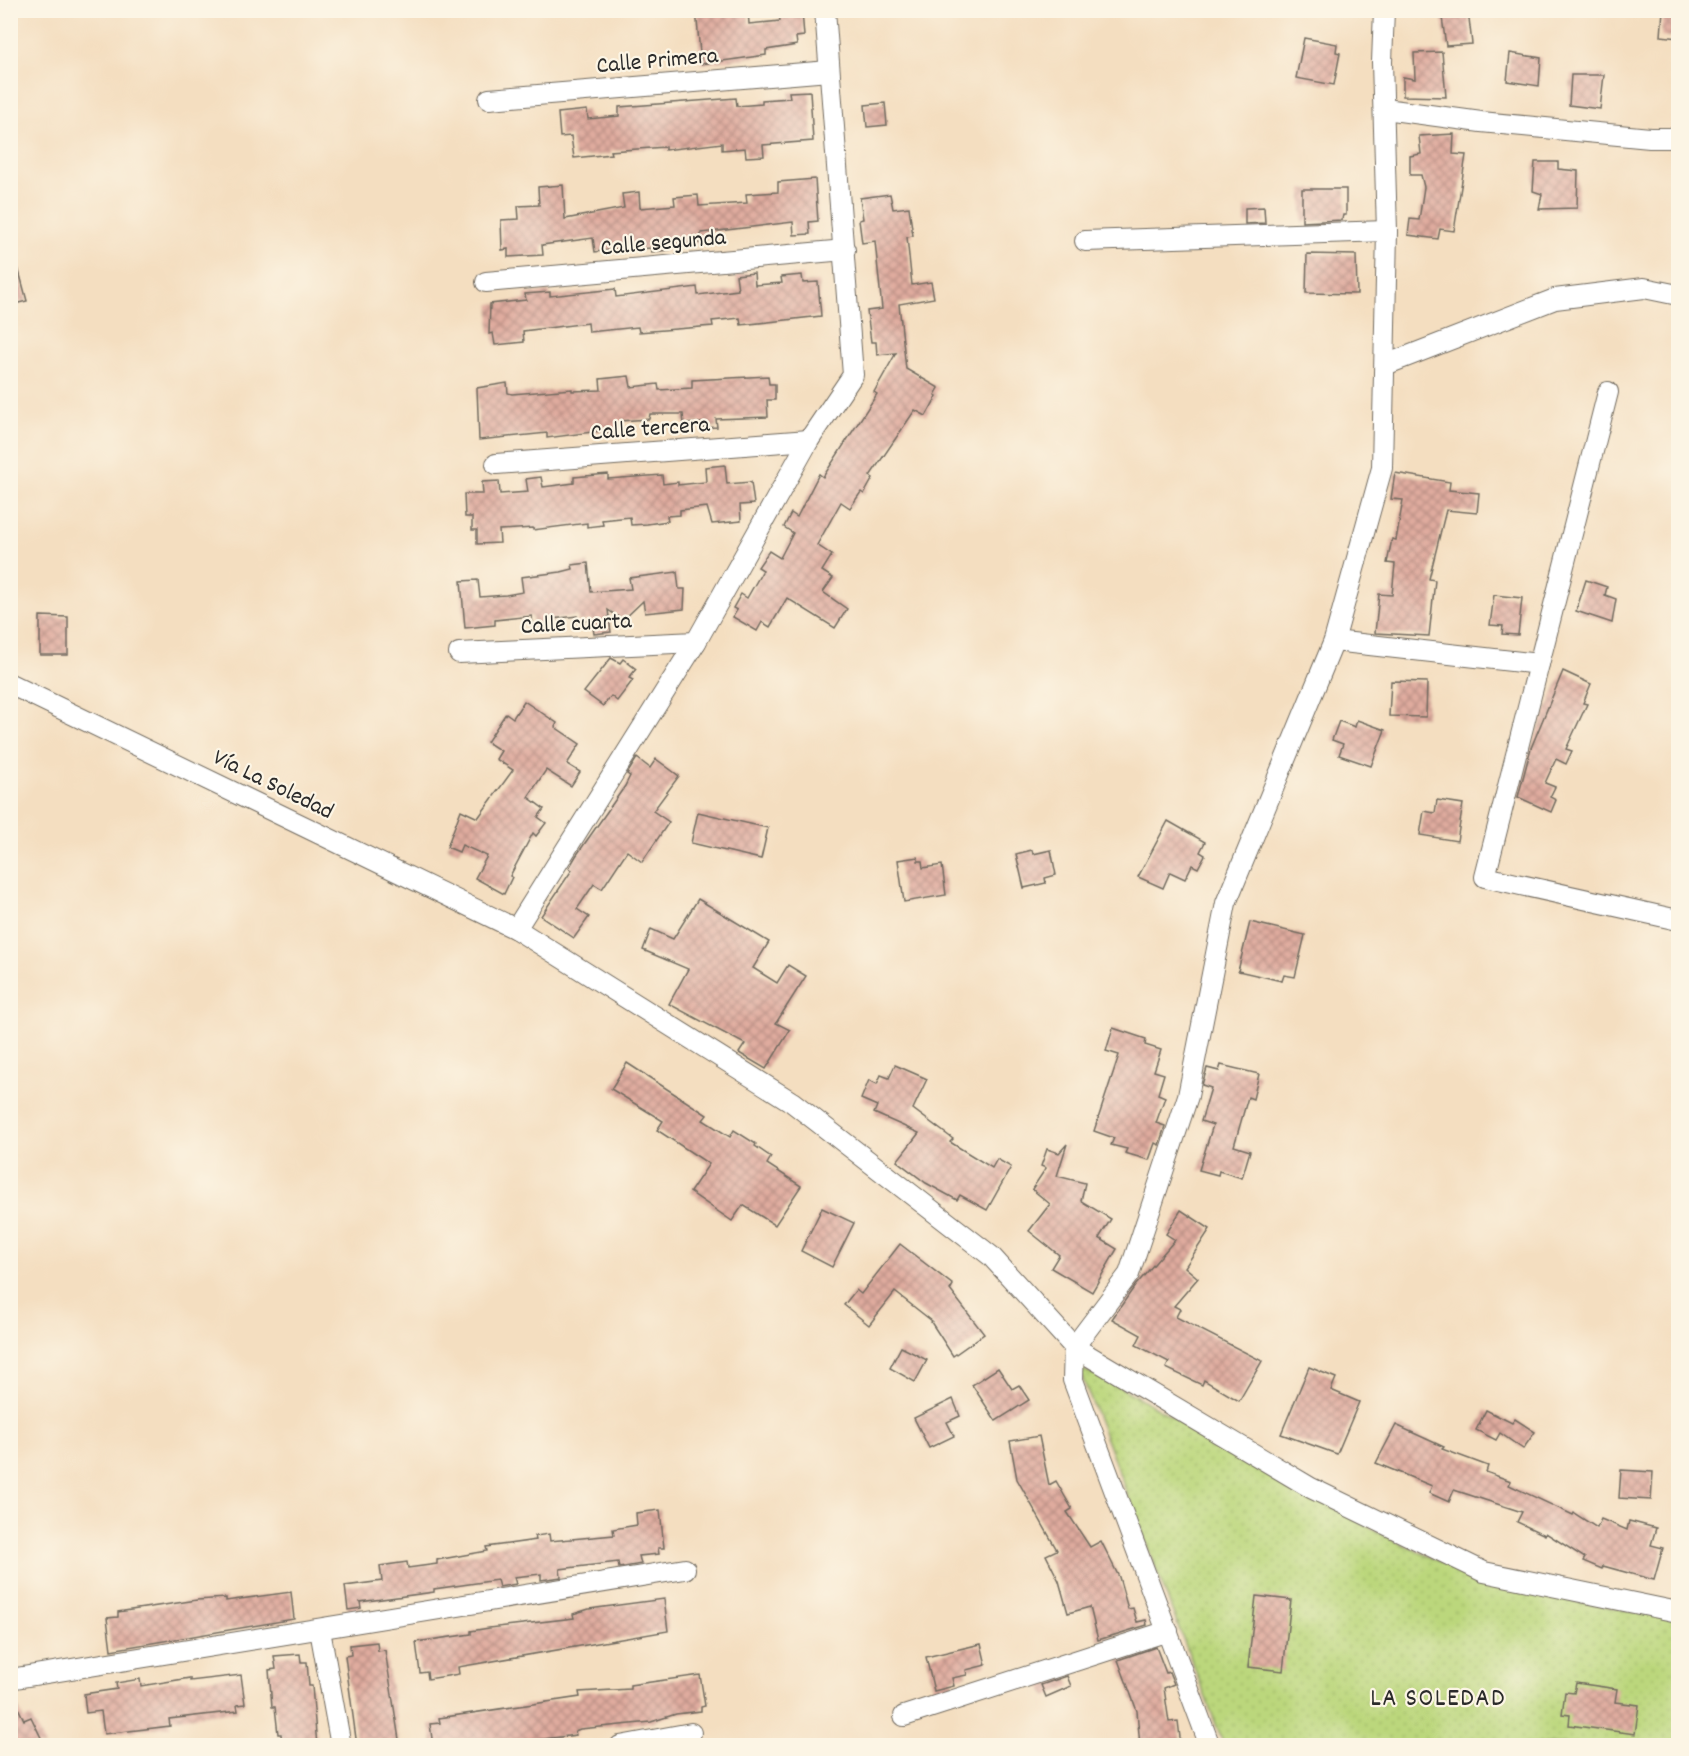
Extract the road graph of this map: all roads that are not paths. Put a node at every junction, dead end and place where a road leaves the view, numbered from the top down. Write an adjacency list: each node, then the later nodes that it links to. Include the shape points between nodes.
1 (825, 10): 3 (street)
2 (1384, 10): 5 (street, via 1382,62)
3 (829, 71): 4 (street, Calle Primera); 9 (street)
4 (489, 99)
5 (1386, 110): 6 (street); 7 (street)
6 (1678, 138)
7 (1388, 231): 8 (street); 12 (street)
8 (1085, 241)
9 (845, 250): 10 (street, Calle segunda); 14 (street, via 853,375)
10 (486, 282)
11 (1678, 295): 12 (street, via 1644,288 1555,299)
12 (1384, 365): 16 (street, via 1382,468)
13 (1608, 392): 19 (street)
14 (809, 440): 15 (street, Calle tercera); 17 (street)
15 (496, 464)
16 (1334, 640): 19 (street); 23 (street, via 1226,903 1188,1096 1128,1274)
17 (696, 642): 18 (street, Calle cuarta); 22 (street)
18 (459, 653)
19 (1539, 664): 21 (street, via 1485,877)
20 (10, 684): 22 (street, Vía La Soledad)
21 (1678, 920)
22 (516, 929): 23 (street, Vía La Soledad, via 792,1102 991,1256)
23 (1074, 1347): 25 (street, Vía La Soledad, via 1311,1488 1484,1572); 27 (street, via 1073,1380)
24 (686, 1569): 26 (street)
25 (1678, 1612)
26 (320, 1630): 28 (street); 31 (street)
27 (1168, 1631): 29 (street); 33 (street)
28 (10, 1679)
29 (904, 1716)
30 (691, 1733): 32 (street)
31 (341, 1746)
32 (620, 1746)
33 (1210, 1746)

